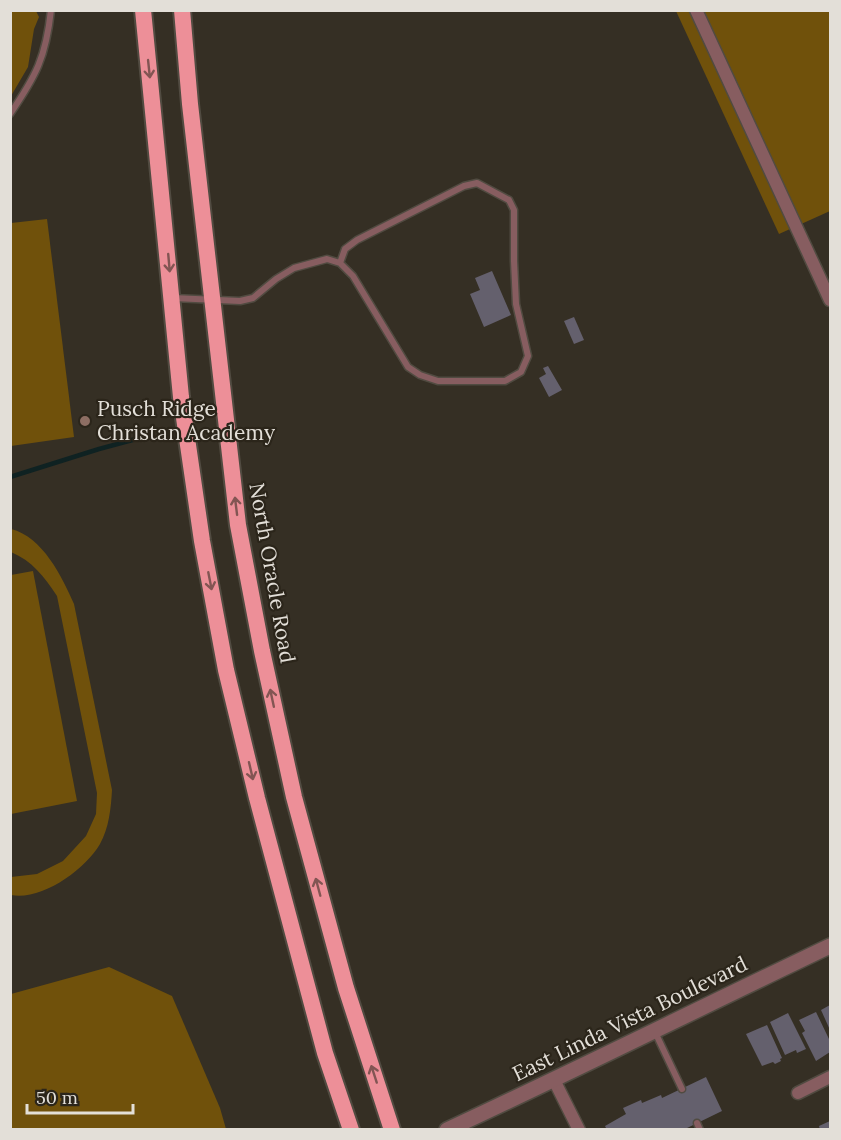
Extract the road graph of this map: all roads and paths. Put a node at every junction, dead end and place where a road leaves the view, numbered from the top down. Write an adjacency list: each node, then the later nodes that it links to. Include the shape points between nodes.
1 (51, 10): 5 (lane, via 43,56 32,83)
2 (143, 10): 7 (highway, one-way to 7)
3 (182, 10): 8 (highway, North Oracle Road)
4 (696, 10): 9 (street)
5 (10, 114)
6 (340, 263): 6 (lane, via 354,276 408,367 420,375 438,381 473,382 505,381 521,372 528,356 516,304 516,224 509,200 477,183 464,186 357,240 345,249); 8 (lane, via 327,259 294,268 253,298)
7 (172, 298): 8 (lane); 16 (highway, one-way to 16, via 181,398 226,670 319,1030)
8 (212, 298): 17 (highway, North Oracle Road, one-way to 8, via 346,988 294,798 238,525)
9 (831, 300)
10 (831, 946): 11 (street, East Linda Vista Boulevard)
11 (654, 1030): 13 (street, East Linda Vista Boulevard); 14 (lane)
12 (831, 1077): 15 (street)
13 (554, 1080): 18 (street, East Linda Vista Boulevard); 19 (street)
14 (682, 1089)
15 (798, 1093)
16 (351, 1130)
17 (392, 1130)
18 (447, 1130)
19 (579, 1130)

